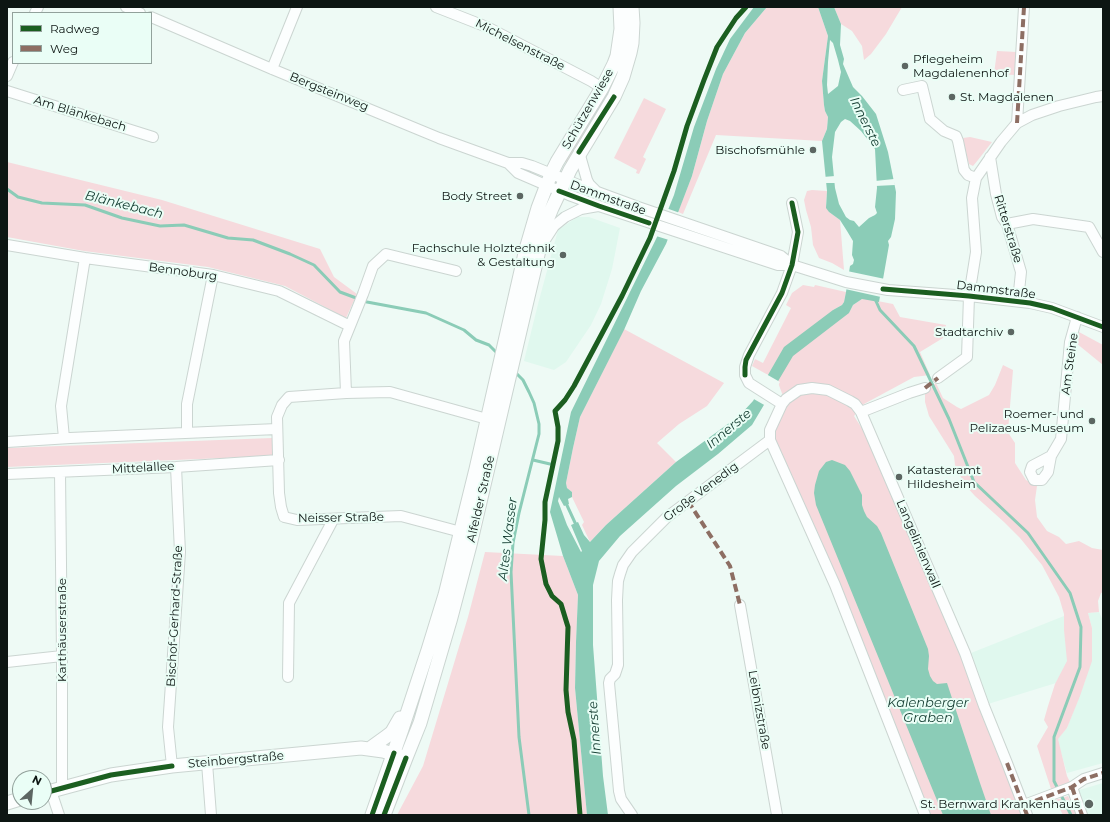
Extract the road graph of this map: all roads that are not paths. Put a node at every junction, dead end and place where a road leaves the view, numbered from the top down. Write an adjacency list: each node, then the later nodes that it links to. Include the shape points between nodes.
1 (126, 7): 7 (street)
2 (297, 7): 10 (street)
3 (436, 7): 12 (street, Michelsenstraße, via 487,27)
4 (620, 7): 12 (main road, Schützenwiese, via 621,29 617,56)
5 (632, 7): 18 (main road, Schützenwiese, via 632,43 623,77 614,97)
6 (1024, 7): 16 (street)
7 (138, 12)
8 (152, 18): 10 (street, Bergsteinweg)
9 (12, 64): 11 (street)
10 (272, 69): 21 (street, Bergsteinweg, via 439,138 508,163 518,173)
11 (7, 76)
12 (602, 88): 21 (main road, Schützenwiese)
13 (904, 90): 20 (street, via 922,86 930,119 944,131 956,136 964,170)
14 (7, 91): 17 (street, Am Blänkebach)
15 (1103, 96): 16 (street, via 1059,106)
16 (1016, 123): 19 (street)
17 (153, 137)
18 (579, 152): 22 (main road, Schützenwiese); 23 (street, via 588,184)
19 (990, 157): 20 (street); 26 (street, Ritterstraße, via 996,194 1002,217)
20 (976, 178): 34 (street, via 972,198 976,252)
21 (549, 179): 22 (street, Bergsteinweg); 39 (main road, Alfelder Straße, via 526,249)
22 (562, 185): 23 (street, Dammstraße); 25 (street, Dammstraße); 28 (main road, Alfelder Straße, via 549,214)
23 (597, 192): 31 (street, Dammstraße, via 781,256)
24 (792, 202): 31 (street, via 798,232)
25 (599, 206): 28 (street, via 565,216 554,226); 31 (street, Dammstraße, via 778,265)
26 (1007, 224): 29 (street, via 1032,219 1089,227); 35 (street, Ritterstraße, via 1021,272)
27 (7, 245): 30 (street, Bennoburg)
28 (539, 248): 39 (main road, Alfelder Straße)
29 (1103, 252)
30 (85, 258): 33 (street, Bennoburg); 48 (street, via 61,406)
31 (792, 265): 34 (street, Dammstraße, via 846,282 883,289); 43 (street, via 782,293 745,363 745,375 749,383)
32 (456, 272): 37 (street, via 386,254 373,266)
33 (213, 275): 37 (street, Bennoburg, via 279,291); 47 (street, via 187,404)
34 (970, 296): 35 (street, Dammstraße); 40 (street, via 967,357)
35 (1018, 302): 36 (street, Dammstraße, via 1052,308)
36 (1077, 317): 38 (street, Dammstraße); 51 (street, Am Steine, via 1070,342 1061,440)
37 (350, 326): 42 (street, via 344,341)
38 (1103, 327)
39 (507, 362): 45 (main road, Alfelder Straße); 64 (main road, Alfelder Straße, via 466,563 420,723)
40 (938, 378)
41 (925, 388): 44 (street)
42 (346, 393): 45 (street, via 390,392); 46 (street, Neisser Straße, via 289,397 277,417)
43 (779, 402): 44 (street, Langelinienwall, via 799,390 820,388 850,401); 49 (street, via 770,430)
44 (861, 412): 70 (street, Langelinienwall, via 965,653)
45 (488, 419): 57 (main road, Alfelder Straße)
46 (277, 429): 47 (street); 52 (street, Neisser Straße)
47 (187, 432): 48 (street)
48 (64, 438): 50 (street)
49 (770, 440): 75 (street, Große Venedig, via 667,517 632,552 623,565 618,581 617,600 618,665 609,683 619,791 621,799); 77 (street, via 835,585)
50 (7, 442)
51 (1051, 456)
52 (279, 460): 53 (street, Mittelallee); 56 (street, Neisser Straße, via 279,493 284,517 297,520)
53 (176, 467): 54 (street, Mittelallee); 66 (street, Bischof-Gerhard-Straße, via 180,552 168,727)
54 (60, 472): 55 (street, Mittelallee); 59 (street, Karthäuserstraße)
55 (7, 474)
56 (333, 520): 57 (street, Neisser Straße, via 401,516); 61 (street, via 289,603)
57 (461, 532): 62 (main road, Alfelder Straße)
58 (740, 605): 76 (street, Leibnizstraße)
59 (62, 656): 60 (street); 69 (street, Karthäuserstraße)
60 (7, 662)
61 (288, 677)
62 (411, 701): 63 (main road, via 392,732); 64 (main road, Alfelder Straße)
63 (369, 749): 64 (main road, Steinbergstraße); 65 (main road, Steinbergstraße)
64 (400, 755): 73 (main road, Alfelder Straße); 74 (main road, Alfelder Straße)
65 (207, 763): 66 (main road, Steinbergstraße); 72 (street)
66 (172, 766): 69 (main road, Steinbergstraße, via 111,775)
67 (1103, 773): 68 (street, via 1084,779)
68 (1069, 788): 70 (street, via 1051,794); 78 (street)
69 (52, 790): 71 (street, Karthäuserstraße)
70 (1025, 810)
71 (58, 815)
72 (211, 815)
73 (372, 815)
74 (384, 815)
75 (632, 815)
76 (777, 815)
77 (925, 815)
78 (1082, 815)

